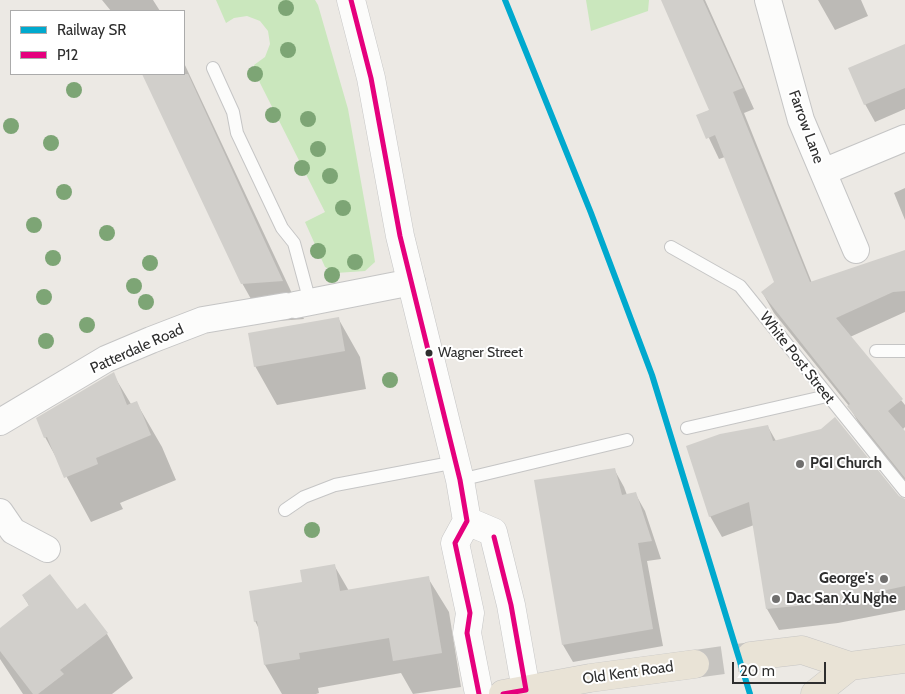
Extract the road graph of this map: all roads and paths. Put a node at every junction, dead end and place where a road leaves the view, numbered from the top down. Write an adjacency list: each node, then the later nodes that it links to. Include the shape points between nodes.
1 (351, 0): 8 (street, via 371,78 400,236)
2 (768, 0): 5 (street, Farrow Lane, via 801,120)
3 (213, 68): 9 (lane, via 249,159 282,228 294,243)
4 (905, 138): 5 (street)
5 (823, 172): 7 (street, Farrow Lane)
6 (671, 247): 12 (lane, White Post Street, via 740,286)
7 (856, 250)
8 (412, 282): 9 (street, Patterdale Road); 16 (street)
9 (297, 304): 13 (street, Patterdale Road, via 203,320 151,340 106,360)
10 (876, 351): 11 (lane)
11 (905, 351)
12 (827, 396): 14 (lane); 17 (lane, White Post Street)
13 (0, 422)
14 (687, 428)
15 (627, 440): 16 (lane)
16 (458, 471): 18 (lane, via 335,485 304,497); 20 (street)
17 (905, 491)
18 (285, 510)
19 (0, 512): 21 (street, via 13,531)
20 (468, 521): 26 (street, via 492,532 511,606); 27 (street, via 456,542 470,613 467,633)
21 (47, 549)
22 (751, 656): 25 (highway, via 802,650)
23 (905, 658): 25 (highway)
24 (695, 664): 26 (highway, Old Kent Road)
25 (850, 666): 28 (highway)
26 (515, 692)
27 (479, 694)
28 (815, 694)

